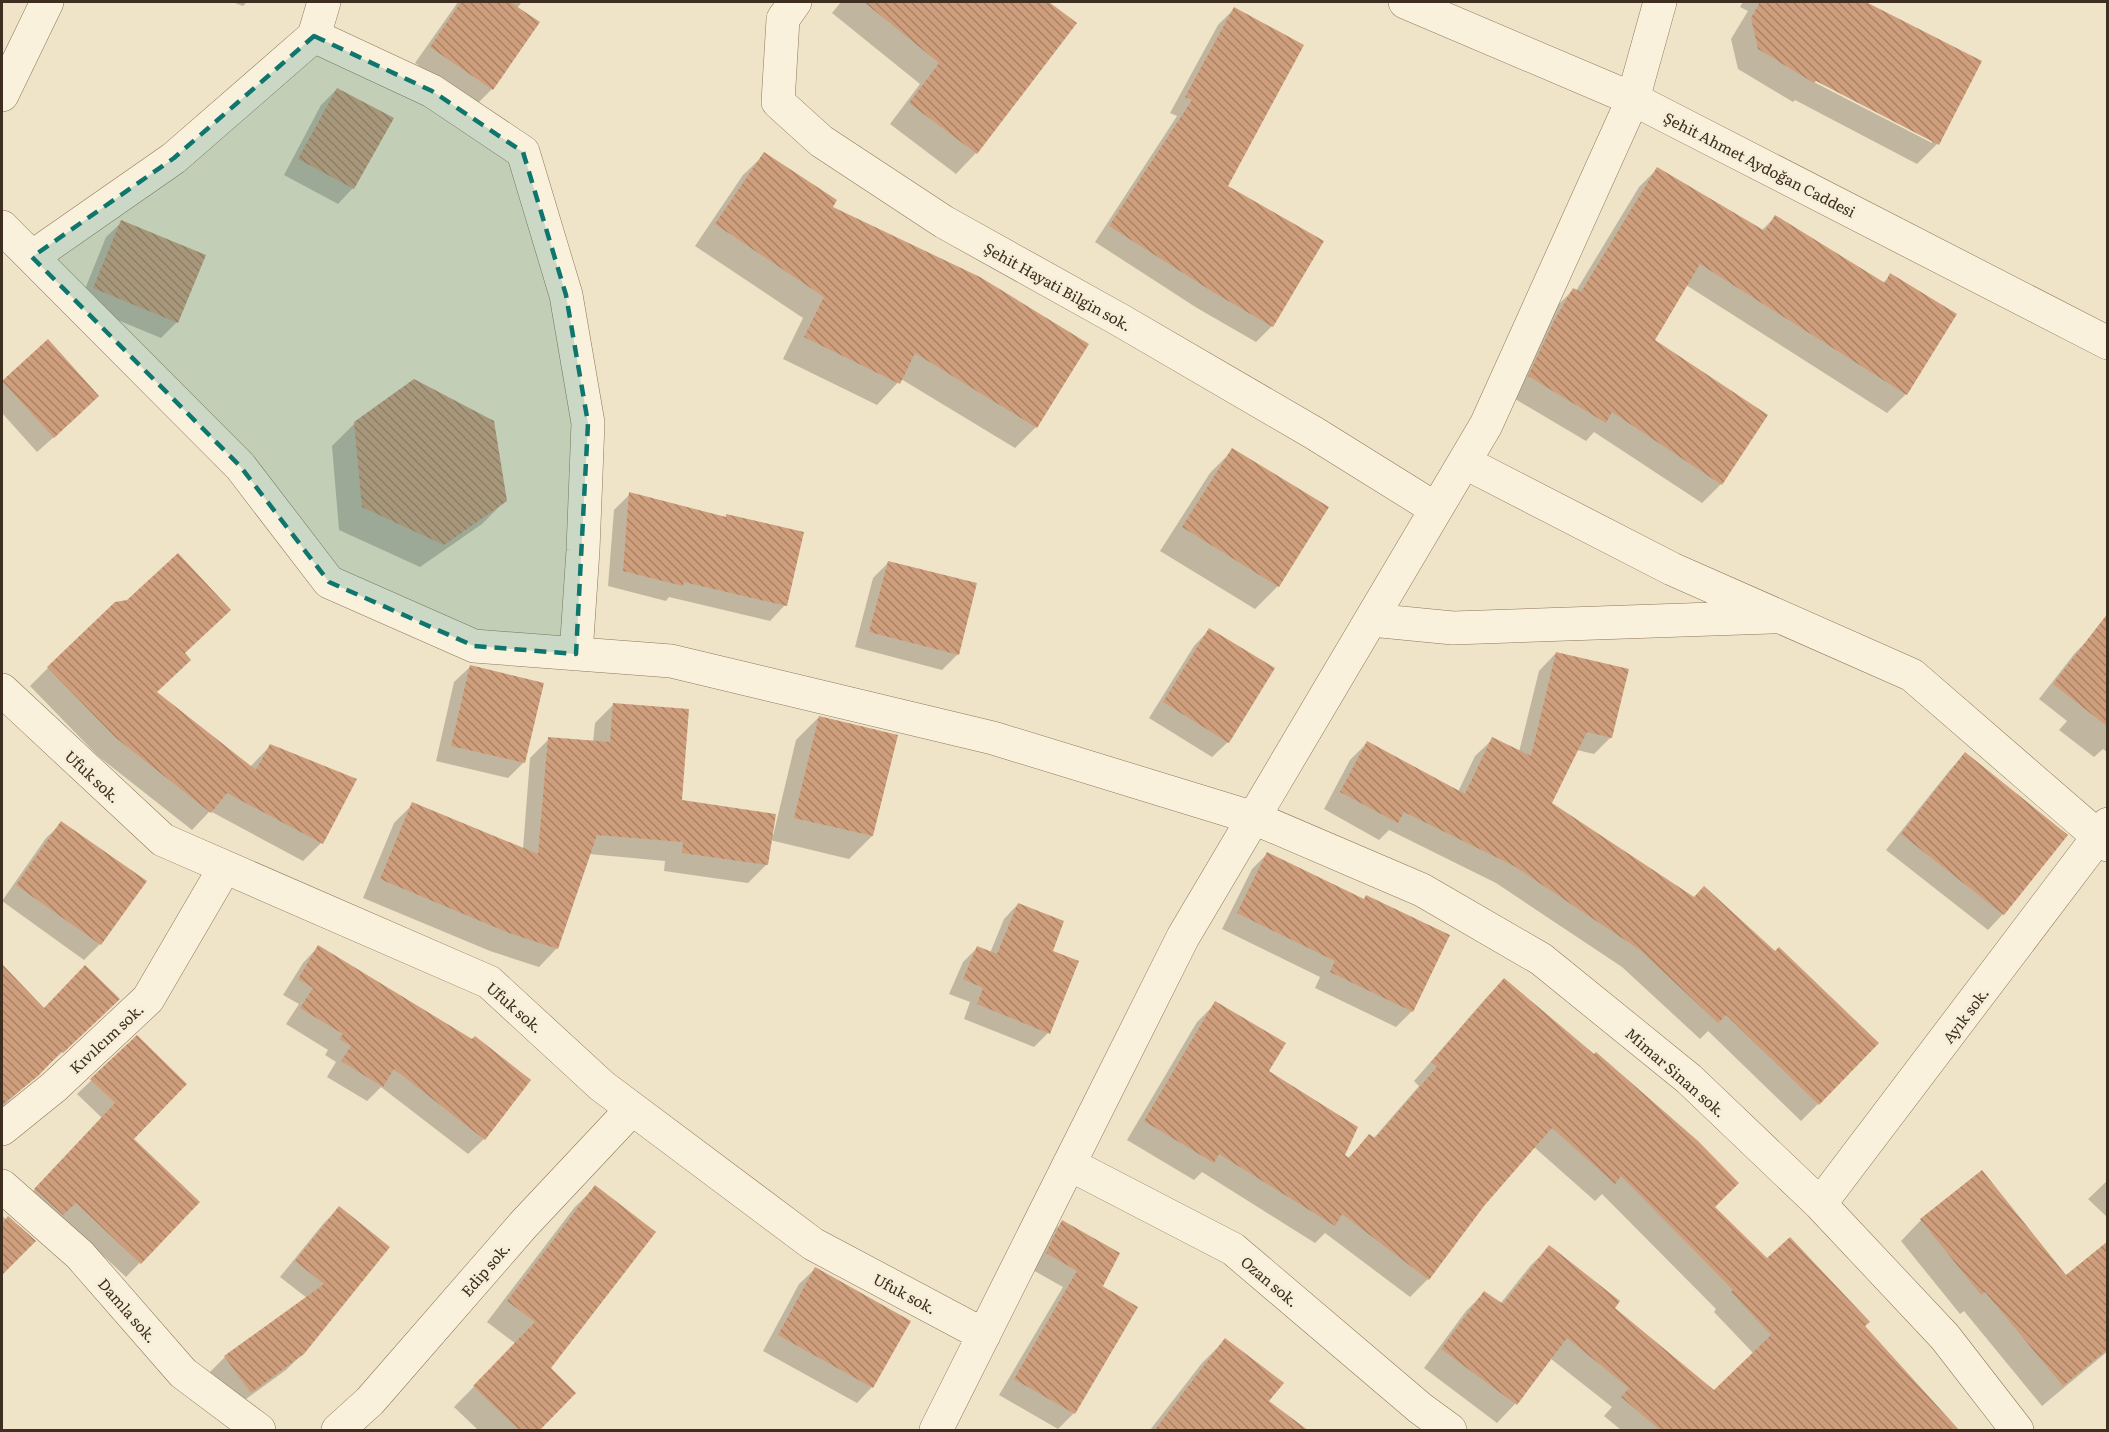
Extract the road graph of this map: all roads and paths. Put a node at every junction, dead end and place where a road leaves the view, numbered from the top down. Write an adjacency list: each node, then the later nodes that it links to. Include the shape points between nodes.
1 (47, 2): 7 (street)
2 (324, 2): 6 (street)
3 (795, 2): 13 (street, Şehit Hayati Bilgin sok., via 783,19 778,102 821,141 944,222 1304,427)
4 (1405, 2): 8 (street, Şehit Ahmet Aydoğan Caddesi)
5 (1660, 2): 8 (street)
6 (314, 36): 10 (street, via 174,158); 16 (street, via 432,91 523,152 566,295 588,423)
7 (2, 95)
8 (1633, 99): 11 (street, Şehit Ahmet Aydoğan Caddesi); 12 (street, via 1486,425)
9 (2, 227): 10 (street, Mimar Sinan sok.)
10 (32, 257): 16 (street, Mimar Sinan sok., via 240,466 329,582 474,646)
11 (2108, 343)
12 (1464, 462): 13 (street); 14 (street, via 1672,569)
13 (1436, 509): 15 (street)
14 (1779, 616): 15 (street, via 1453,628); 19 (street, via 1912,675)
15 (1371, 620): 18 (street)
16 (576, 654): 18 (street, Mimar Sinan sok., via 671,661 993,738)
17 (2, 690): 20 (street, Ufuk sok., via 163,840)
18 (1254, 818): 23 (street, via 1184,938); 25 (street, Mimar Sinan sok., via 1422,891 1541,959 1689,1079)
19 (2104, 836): 25 (street, Ayık sok.)
20 (225, 867): 21 (street, Ufuk sok., via 489,982 602,1086); 22 (street, Kıvılcım sok., via 148,999 54,1087)
21 (632, 1108): 26 (street, Ufuk sok., via 813,1244); 28 (street, Edip sok., via 370,1401)
22 (2, 1129)
23 (1069, 1164): 26 (street); 30 (street, Ozan sok., via 1233,1249)
24 (2, 1186): 27 (street, Damla sok., via 80,1255 183,1374)
25 (1820, 1204): 31 (street, Mimar Sinan sok., via 1945,1337)
26 (984, 1335): 29 (street)
27 (259, 1431)
28 (338, 1431)
29 (936, 1431)
30 (1450, 1431)
31 (2017, 1431)

